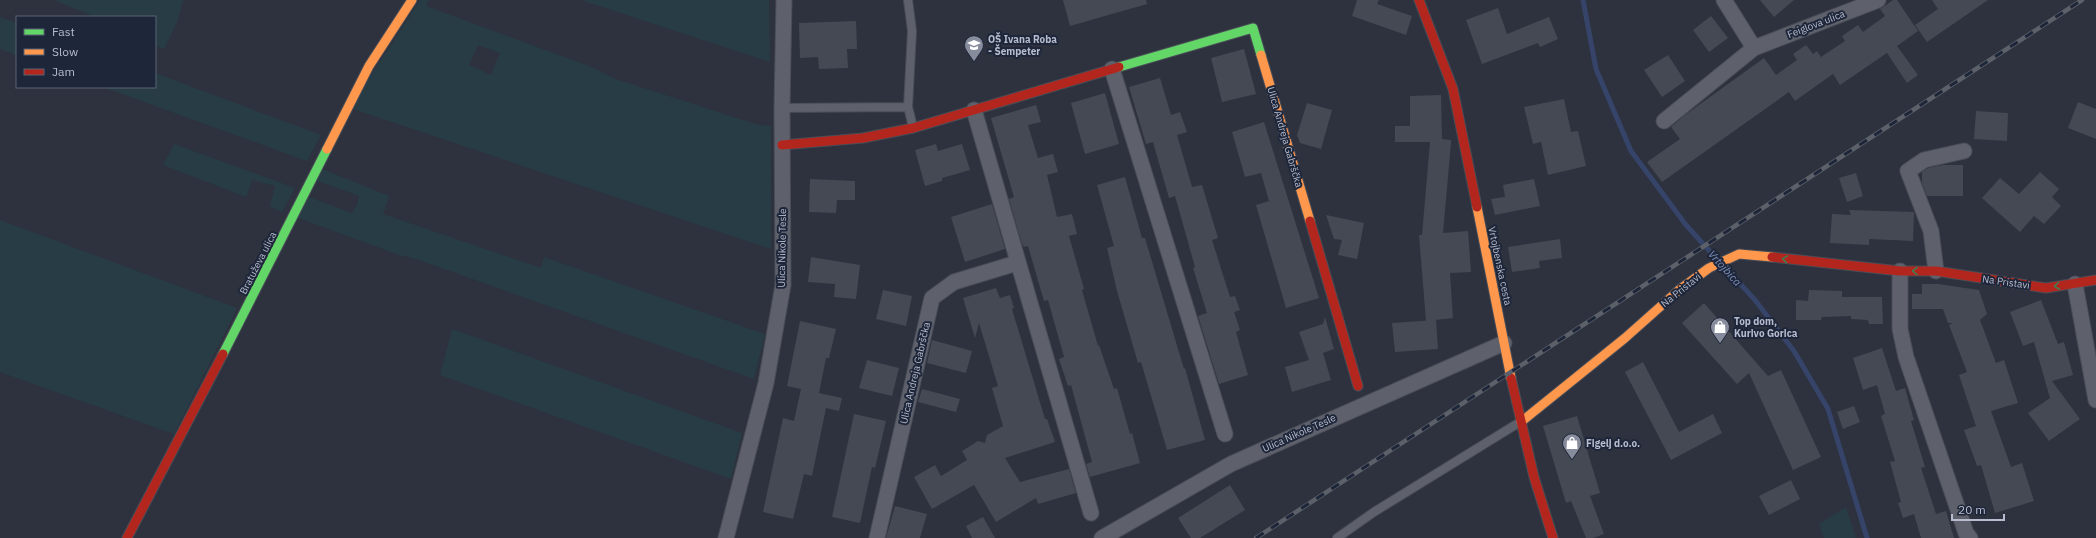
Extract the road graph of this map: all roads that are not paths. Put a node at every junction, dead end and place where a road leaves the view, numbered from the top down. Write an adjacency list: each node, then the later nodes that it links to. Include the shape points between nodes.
1 (412, 0): 27 (street, Bratuževa ulica, via 370,66)
2 (784, 0): 10 (street, Ulica Nikole Tesle)
3 (908, 0): 9 (lane, via 912,31)
4 (1418, 0): 21 (street, Vrtojbenska cesta, via 1453,89)
5 (1724, 0): 7 (street)
6 (1878, 0): 7 (street, Feiglova ulica)
7 (1754, 48): 12 (street, Feiglova ulica)
8 (1112, 69): 11 (street, Ulica Andreja Gabrščka); 22 (street, Ulica Andreja Gabrščka, via 1253,28); 25 (street)
9 (908, 107): 10 (lane); 13 (lane)
10 (782, 108): 14 (street, Ulica Nikole Tesle)
11 (974, 110): 13 (street, Ulica Andreja Gabrščka); 16 (street)
12 (1664, 120)
13 (913, 128): 14 (street, Ulica Andreja Gabrščka, via 863,138)
14 (782, 145): 28 (street, Ulica Nikole Tesle, via 783,285 766,383)
15 (1964, 151): 18 (street, via 1924,160 1908,171 1931,231)
16 (1017, 263): 26 (street); 29 (street, Ulica Andreja Gabrščka, via 954,282 932,298)
17 (1900, 271): 18 (street, Na Pristavi, one-way to 17); 24 (street, Na Pristavi, one-way to 24, via 1739,254 1725,258 1706,270); 33 (street, via 1900,329 1906,356 1966,533)
18 (1936, 271): 20 (street, Na Pristavi, one-way to 18, via 2046,288)
19 (2096, 280): 20 (street, Na Pristavi)
20 (2075, 284): 23 (street)
21 (1504, 343): 24 (street, Vrtojbenska cesta); 30 (street, Ulica Nikole Tesle, via 1231,464)
22 (1358, 386)
23 (2096, 400)
24 (1521, 422): 31 (lane, via 1374,512); 32 (street, Vrtojbenska cesta, via 1534,477)
25 (1225, 434)
26 (1091, 513)
27 (127, 538)
28 (726, 538)
29 (877, 538)
30 (1102, 538)
31 (1337, 538)
32 (1553, 538)
33 (1970, 538)

